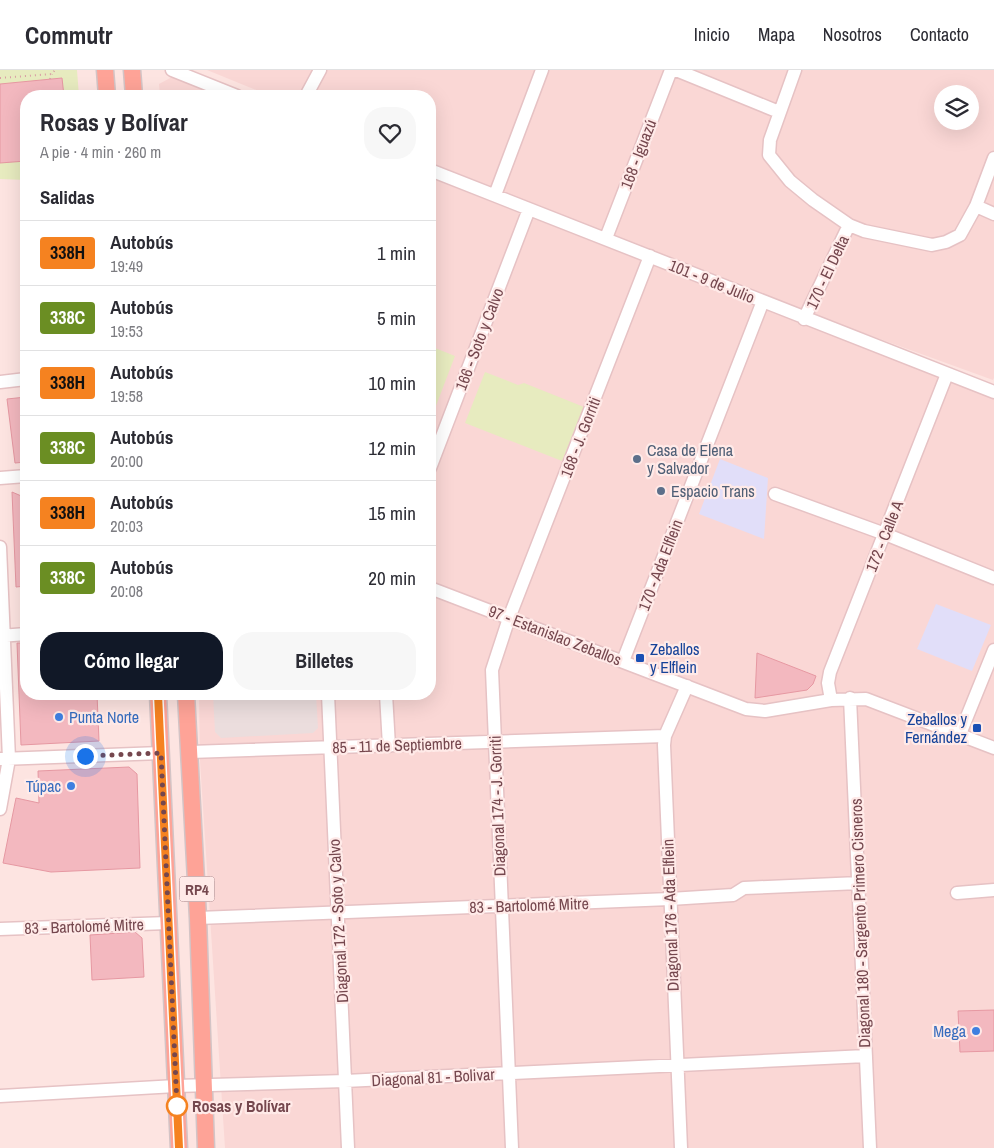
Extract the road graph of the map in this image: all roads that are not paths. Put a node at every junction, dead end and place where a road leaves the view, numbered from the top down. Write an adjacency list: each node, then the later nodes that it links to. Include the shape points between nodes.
1 (105, 70): 9 (main road)
2 (132, 70): 10 (main road)
3 (172, 70): 11 (street)
4 (320, 70): 12 (street)
5 (542, 70): 16 (street)
6 (671, 70): 21 (street, 168 - Iguazú)
7 (676, 70): 13 (street)
8 (795, 70): 13 (street)
9 (107, 90)
10 (134, 90)
11 (222, 90)
12 (309, 90)
13 (780, 112): 20 (street, via 770,140 772,161 790,182)
14 (994, 158): 17 (street)
15 (436, 172): 16 (street, 101 - 9 de Julio)
16 (495, 195): 18 (street, 101 - 9 de Julio)
17 (976, 206): 19 (street); 20 (street, via 960,235 932,245 886,236)
18 (529, 209): 21 (street, 101 - 9 de Julio); 29 (street, 166 - Soto y Calvo)
19 (994, 214)
20 (849, 224): 24 (street, 170 - El Delta)
21 (606, 238): 22 (street, 101 - 9 de Julio)
22 (650, 256): 23 (street, 101 - 9 de Julio); 37 (street, 168 - J. Gorriti)
23 (763, 301): 24 (street, 101 - 9 de Julio); 41 (street, 170 - Ada Elflein)
24 (804, 319): 25 (street, 101 - 9 de Julio)
25 (947, 374): 28 (street, 101 - 9 de Julio); 33 (street, 172 - Calle A)
26 (20, 380): 27 (street)
27 (0, 382)
28 (994, 392)
29 (436, 452)
30 (20, 476): 31 (street)
31 (0, 478)
32 (775, 494): 33 (street)
33 (885, 534): 35 (street); 48 (street, 172 - Calle A, via 830,672)
34 (0, 547): 39 (street)
35 (994, 578)
36 (436, 590): 37 (street, 97 - Estanislao Zeballos)
37 (509, 618): 41 (street, 97 - Estanislao Zeballos); 51 (street, Diagonal 174 - J. Gorriti, via 492,670)
38 (20, 634): 39 (street)
39 (2, 636): 57 (street)
40 (994, 650): 49 (street)
41 (623, 661): 42 (street, 97 - Estanislao Zeballos)
42 (687, 686): 48 (street, 97 - Estanislao Zeballos, via 756,711); 50 (street, Diagonal 176 - Ada Elflein)
43 (850, 698): 48 (street, 97 - Estanislao Zeballos); 49 (street, 97 - Estanislao Zeballos, via 876,701); 59 (street, Diagonal 180 - Sargento Primero Cisneros)
44 (158, 700): 56 (main road, RP4)
45 (186, 700): 55 (main road, RP4)
46 (328, 700): 53 (street, Diagonal 172 - Soto y Calvo)
47 (386, 700): 52 (street)
48 (831, 700)
49 (960, 734): 54 (street, 97 - Estanislao Zeballos)
50 (665, 736): 51 (street, 85 - 11 de Septiembre); 62 (street, Diagonal 176 - Ada Elflein)
51 (494, 742): 52 (street, 85 - 11 de Septiembre); 63 (street, Diagonal 174 - J. Gorriti)
52 (389, 746): 53 (street, 85 - 11 de Septiembre)
53 (330, 748): 55 (street, 85 - 11 de Septiembre); 64 (street, Diagonal 172 - Soto y Calvo)
54 (994, 748)
55 (190, 752): 65 (main road, RP4)
56 (161, 753): 57 (street); 66 (main road, RP4)
57 (4, 759): 58 (street)
58 (0, 809)
59 (859, 883): 62 (street, 83 - Bartolomé Mitre, via 744,888 733,895); 68 (street, Diagonal 180 - Sargento Primero Cisneros)
60 (994, 890): 61 (street)
61 (957, 893)
62 (670, 899): 63 (street, 83 - Bartolomé Mitre); 69 (street, Diagonal 176 - Ada Elflein)
63 (501, 907): 64 (street, 83 - Bartolomé Mitre); 70 (street, Diagonal 174 - J. Gorriti)
64 (338, 912): 65 (street, 83 - Bartolomé Mitre); 71 (street, Diagonal 172 - Soto y Calvo)
65 (198, 918): 72 (main road, RP4)
66 (168, 923): 67 (street, 83 - Bartolomé Mitre); 73 (main road, RP4)
67 (0, 929)
68 (866, 1056): 69 (street, Diagonal 81 - Bolivar); 80 (street, Diagonal 180 - Sargento Primero Cisneros)
69 (676, 1065): 70 (street, Diagonal 81 - Bolivar); 79 (street, Diagonal 176 - Ada Elflein)
70 (510, 1074): 71 (street, Diagonal 81 - Bolivar); 78 (street, Diagonal 174 - J. Gorriti)
71 (345, 1082): 72 (street, Diagonal 81 - Bolivar); 77 (street, Diagonal 172 - Soto y Calvo)
72 (203, 1085): 73 (street, Diagonal 81 - Bolivar); 76 (main road, RP4)
73 (176, 1086): 74 (street, Diagonal 81 - Bolivar); 75 (main road, RP4)
74 (0, 1096)
75 (179, 1148)
76 (206, 1148)
77 (348, 1148)
78 (512, 1148)
79 (680, 1148)
80 (870, 1148)

